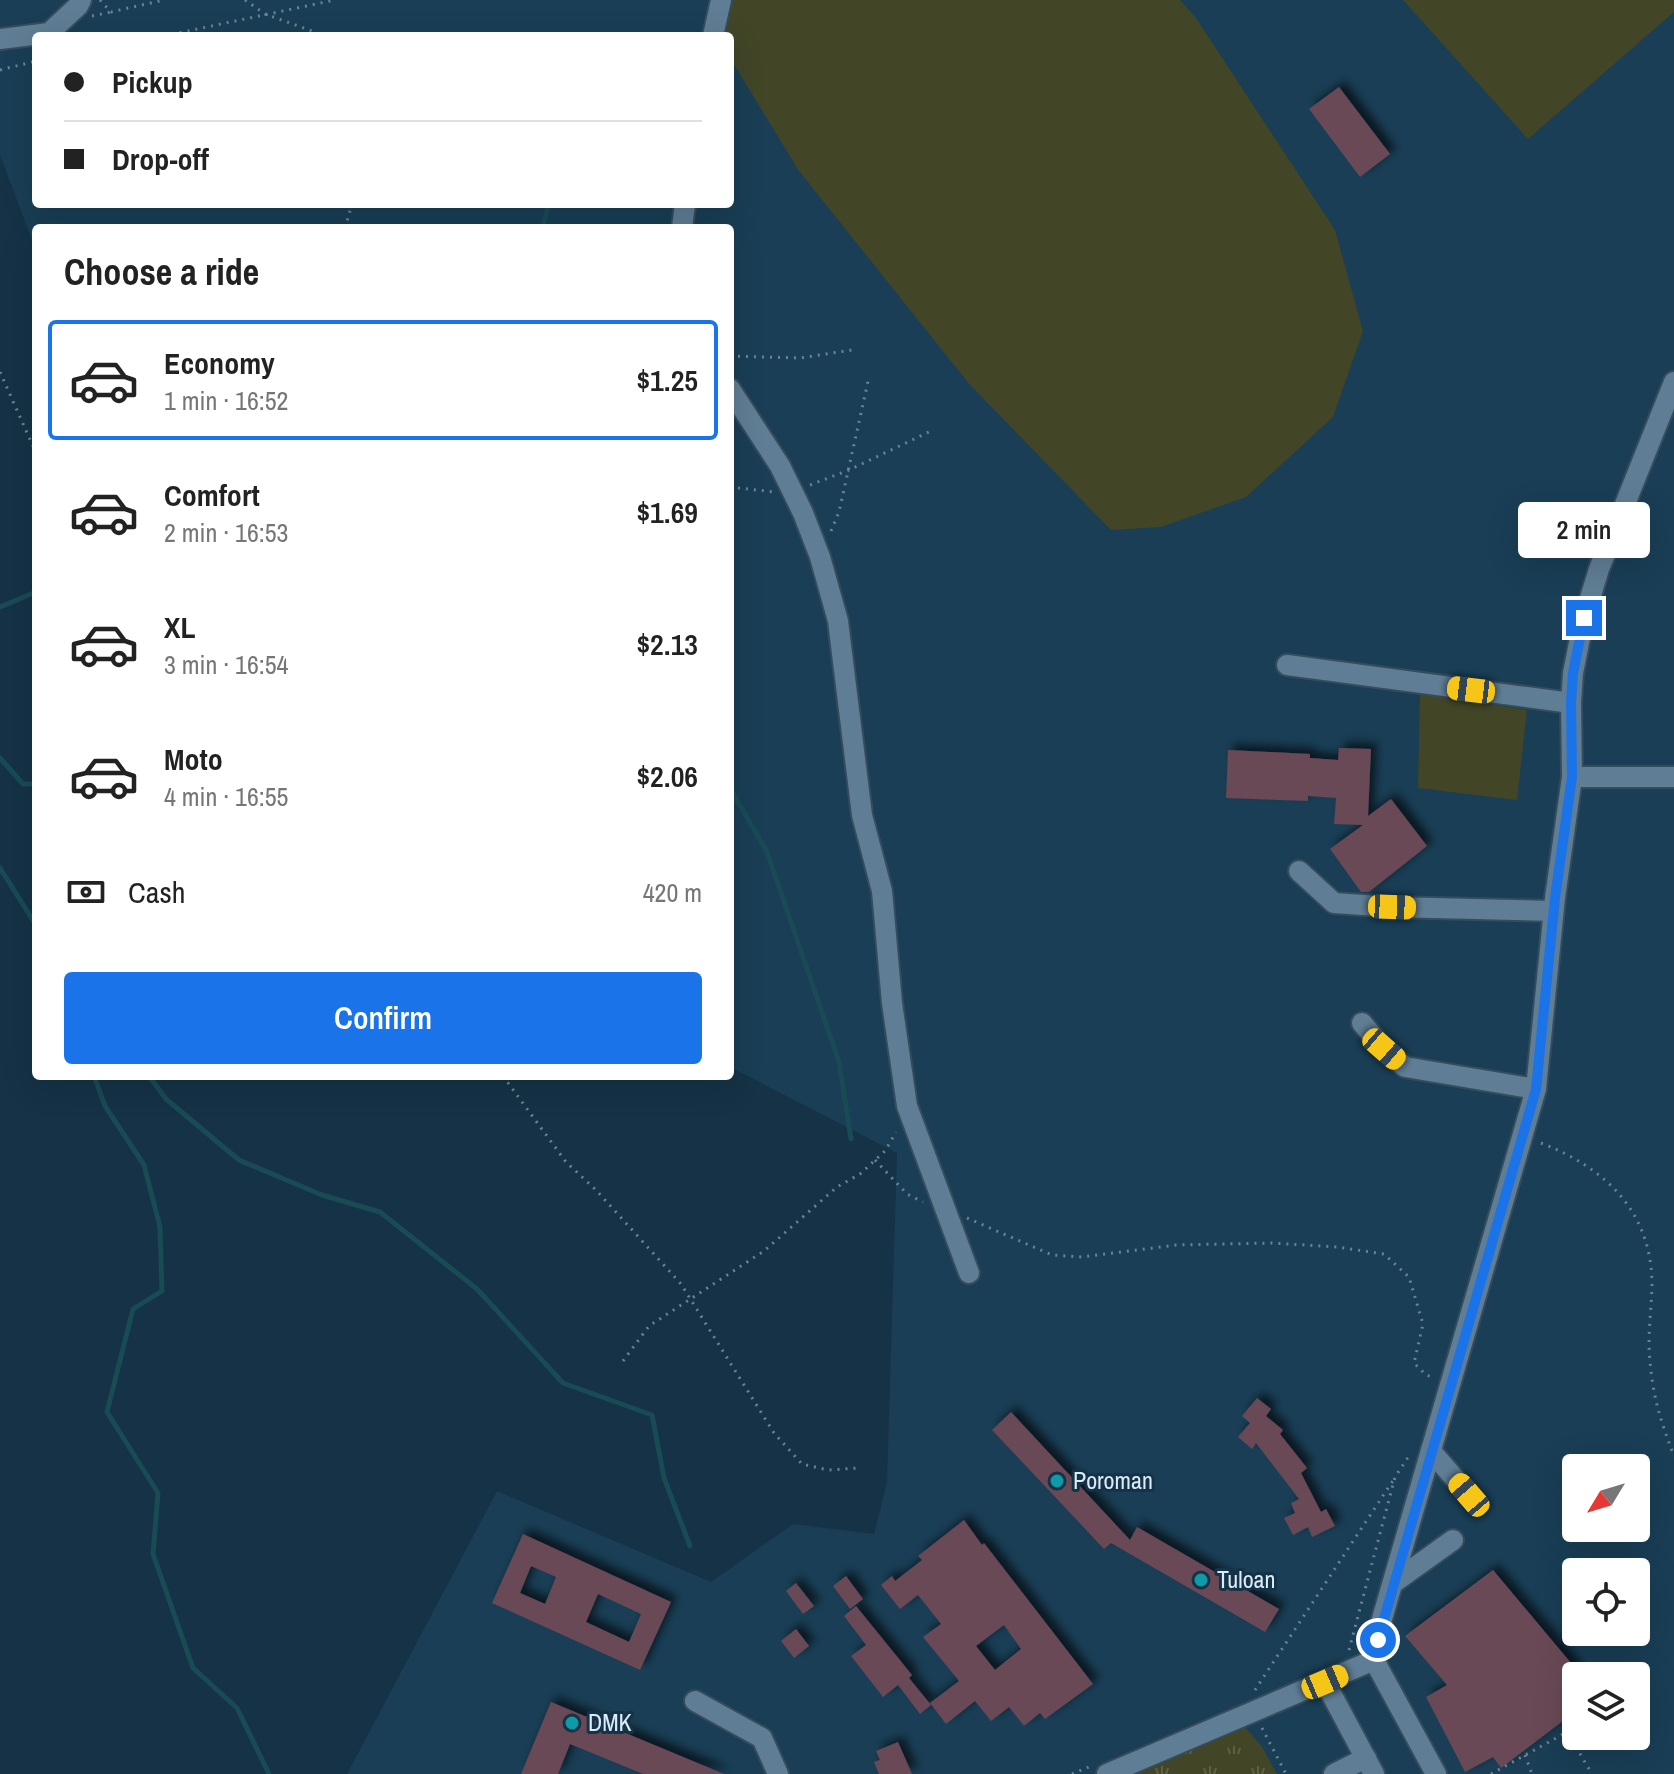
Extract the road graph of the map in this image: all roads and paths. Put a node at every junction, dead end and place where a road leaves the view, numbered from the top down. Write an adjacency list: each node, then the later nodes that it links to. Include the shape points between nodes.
1 (81, 0): 8 (street)
2 (100, 0): 3 (path, via 111,12)
3 (164, 0)
4 (245, 0): 7 (path)
5 (335, 0): 7 (path)
6 (721, 0): 11 (street)
7 (265, 14): 9 (path); 10 (path)
8 (50, 32)
9 (182, 32)
10 (314, 32)
11 (714, 32)
12 (32, 35): 13 (street)
13 (0, 39)
14 (32, 62): 15 (path)
15 (0, 70)
16 (852, 350): 17 (path, via 800,358)
17 (734, 356)
18 (0, 372): 23 (path)
19 (869, 377): 24 (path)
20 (1674, 382): 29 (street, via 1599,569 1584,618)
21 (734, 395): 26 (street)
22 (931, 431): 24 (path)
23 (32, 444)
24 (849, 470): 26 (path); 27 (path)
25 (734, 487): 26 (path)
26 (792, 490): 27 (street)
27 (820, 557): 37 (street, via 838,621 862,815 882,891)
28 (1287, 665): 29 (street)
29 (1571, 703): 30 (street)
30 (1572, 777): 31 (street); 33 (street)
31 (1674, 777)
32 (1299, 871): 33 (street, via 1334,903)
33 (1553, 911): 36 (street)
34 (1362, 1023): 36 (street, via 1405,1067)
35 (506, 1080): 42 (path, via 566,1162)
36 (1536, 1089): 38 (street)
37 (907, 1106): 39 (path, via 885,1151); 40 (street)
38 (1522, 1135): 45 (street); 46 (path, via 1569,1154 1614,1185 1641,1226 1652,1278 1649,1359 1656,1411)
39 (875, 1160): 40 (path, via 907,1194); 42 (path, via 764,1251)
40 (945, 1207): 41 (street); 44 (path, via 1052,1255 1272,1243 1384,1254 1409,1277 1423,1324 1414,1363)
41 (969, 1273)
42 (690, 1299): 43 (path, via 649,1326); 47 (path, via 774,1433 802,1464 828,1470)
43 (623, 1361)
44 (1439, 1379)
45 (1431, 1451): 49 (street); 51 (street)
46 (1674, 1456)
47 (859, 1468)
48 (1395, 1477): 54 (path)
49 (1469, 1495)
50 (1453, 1540): 51 (street)
51 (1393, 1583): 52 (street)
52 (1374, 1660): 53 (street); 63 (street)
53 (1325, 1682): 58 (street); 60 (street)
54 (1248, 1700)
55 (695, 1701): 59 (street, via 762,1738)
56 (1261, 1728): 61 (path)
57 (1525, 1755): 64 (path); 65 (path); 66 (path, via 1567,1732)
58 (1370, 1766): 62 (street)
59 (778, 1774)
60 (1107, 1774)
61 (1286, 1774)
62 (1334, 1774)
63 (1436, 1774)
64 (1491, 1774)
65 (1532, 1774)
66 (1592, 1774)

